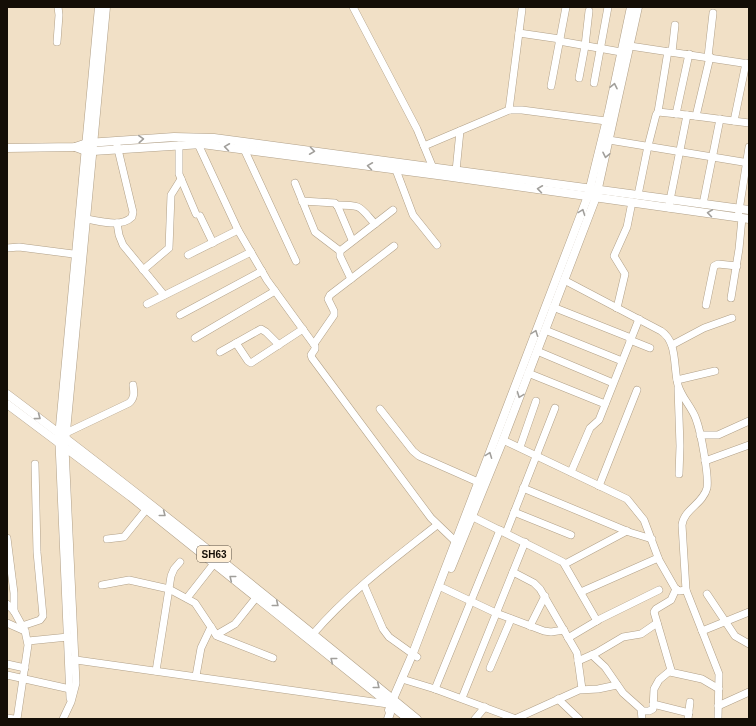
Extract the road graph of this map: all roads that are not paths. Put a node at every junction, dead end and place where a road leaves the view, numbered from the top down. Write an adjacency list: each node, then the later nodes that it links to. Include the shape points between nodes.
1 (58, 7): 15 (street)
2 (99, 7): 45 (main road)
3 (106, 7): 45 (main road)
4 (353, 7): 43 (street)
5 (566, 7): 14 (street)
6 (608, 7): 18 (street)
7 (631, 7): 20 (main road)
8 (638, 7): 17 (main road)
9 (522, 9): 13 (street)
10 (589, 11): 16 (street)
11 (714, 14): 23 (street)
12 (675, 25): 19 (street)
13 (519, 33): 14 (street); 28 (street)
14 (560, 40): 16 (street); 27 (street)
15 (57, 42)
16 (585, 46): 18 (street); 25 (street)
17 (630, 46): 19 (street); 38 (main road)
18 (601, 48): 20 (street); 26 (street)
19 (670, 51): 21 (street); 29 (street)
20 (621, 52): 34 (main road, one-way to 20)
21 (689, 54): 23 (street); 30 (street)
22 (749, 55): 24 (street)
23 (709, 57): 24 (street); 32 (street)
24 (748, 63): 35 (street)
25 (579, 78)
26 (594, 83)
27 (551, 86)
28 (509, 110): 34 (street); 37 (street)
29 (658, 112): 30 (street); 44 (street)
30 (676, 114): 31 (street)
31 (687, 115): 32 (street); 48 (street)
32 (696, 116): 33 (street)
33 (720, 119): 35 (street); 50 (street)
34 (606, 121): 58 (main road)
35 (734, 121): 36 (street)
36 (749, 123)
37 (460, 131): 43 (street); 54 (street)
38 (609, 140): 44 (street); 58 (main road, one-way to 58)
39 (198, 141): 40 (main road, one-way to 39, via 174,137); 41 (main road); 42 (main road); 71 (street)
40 (117, 145): 41 (main road); 45 (main road); 69 (street, via 133,215 130,219)
41 (179, 145): 55 (street)
42 (245, 146): 49 (main road); 81 (street)
43 (424, 146): 53 (street)
44 (648, 146): 48 (street); 59 (street)
45 (90, 147): 47 (main road); 57 (main road)
46 (749, 147): 51 (street)
47 (7, 148)
48 (680, 152): 50 (street); 62 (street)
49 (298, 153): 52 (main road, one-way to 49); 53 (main road, one-way to 53)
50 (713, 157): 51 (street); 63 (street)
51 (748, 163): 67 (street)
52 (396, 170): 53 (main road); 74 (street, via 413,215)
53 (433, 171): 54 (main road); 58 (main road, one-way to 53)
54 (456, 171): 58 (main road)
55 (181, 179): 73 (street); 83 (street, via 171,195 168,248)
56 (295, 183): 60 (street)
57 (86, 189): 68 (main road); 79 (main road)
58 (594, 193): 59 (main road); 61 (main road); 86 (main road); 132 (main road, one-way to 58)
59 (638, 195): 62 (main road)
60 (302, 201): 64 (street); 77 (street, via 317,234)
61 (632, 202): 62 (main road); 93 (street, via 627,228 615,254 625,274)
62 (670, 204): 63 (main road); 67 (main road, one-way to 62)
63 (703, 204): 67 (main road)
64 (337, 205): 70 (street, via 359,206); 72 (street)
65 (393, 210): 70 (street)
66 (749, 210): 67 (main road)
67 (742, 216): 82 (street)
68 (86, 219): 69 (street); 79 (main road)
69 (117, 223): 83 (street, via 121,242)
70 (375, 224): 72 (street)
71 (238, 230): 73 (street); 78 (street)
72 (352, 240): 77 (street)
73 (213, 243): 80 (street)
74 (437, 245)
75 (394, 246): 85 (street)
76 (7, 248): 79 (street, via 19,247)
77 (340, 251): 85 (street)
78 (251, 252): 84 (street); 88 (street)
79 (79, 255): 123 (main road)
80 (188, 255)
81 (296, 261)
82 (736, 266): 89 (street); 91 (street, via 714,266)
83 (144, 270): 88 (street)
84 (262, 271): 87 (street); 94 (street)
85 (351, 279): 102 (street, via 328,298 334,315)
86 (564, 280): 92 (main road); 93 (street)
87 (275, 291): 97 (street); 99 (street)
88 (164, 295): 90 (street)
89 (731, 298)
90 (147, 304)
91 (706, 305)
92 (553, 307): 98 (main road); 100 (street)
93 (617, 308): 96 (street)
94 (180, 315)
95 (732, 318): 104 (street, via 704,328)
96 (639, 319): 100 (street); 104 (street, via 665,334)
97 (303, 330): 102 (street); 103 (street)
98 (545, 330): 106 (main road); 108 (street)
99 (195, 338)
100 (631, 339): 105 (street); 108 (street)
101 (236, 343): 103 (street, via 261,330); 103 (street, via 251,363); 107 (street)
102 (314, 344): 138 (street, via 316,348 311,355 312,358)
103 (279, 345)
104 (672, 345): 111 (street)
105 (650, 348)
106 (537, 351): 110 (main road); 112 (street)
107 (220, 352)
108 (622, 361): 112 (street)
109 (716, 371): 111 (street)
110 (528, 373): 118 (street); 124 (main road, one-way to 124)
111 (677, 382): 122 (street, via 696,419); 131 (street)
112 (613, 384): 118 (street)
113 (133, 385): 123 (street, via 132,401)
114 (637, 390): 133 (street)
115 (7, 394): 123 (main road, SH63, one-way to 123)
116 (536, 401): 126 (street)
117 (7, 404): 123 (main road, SH63)
118 (605, 404): 130 (street, via 597,422 590,428)
119 (555, 408): 127 (street)
120 (380, 409): 132 (street, via 418,456)
121 (749, 421): 122 (street, via 718,435)
122 (700, 435): 128 (street)
123 (63, 439): 135 (main road, SH63, via 131,497); 160 (street)
124 (503, 440): 126 (street); 137 (main road)
125 (749, 445): 128 (street)
126 (520, 447): 127 (street)
127 (536, 455): 130 (street); 134 (street)
128 (705, 461): 158 (street, via 708,481 706,490 682,521)
129 (35, 464): 177 (street, via 37,552 43,616)
130 (571, 472): 133 (street)
131 (679, 474)
132 (478, 482): 145 (main road)
133 (599, 486): 144 (street, via 627,499 644,520)
134 (524, 488): 136 (street); 140 (street)
135 (148, 508): 143 (street, via 124,537); 148 (main road, SH63)
136 (514, 512): 139 (street); 141 (street)
137 (471, 516): 139 (street); 154 (main road)
138 (437, 525): 145 (street); 153 (street)
139 (503, 531): 146 (street); 165 (street)
140 (627, 531): 144 (street); 150 (street)
141 (571, 535)
142 (7, 538): 167 (street)
143 (107, 539)
144 (652, 539): 147 (street)
145 (455, 541): 186 (main road)
146 (525, 542): 150 (street); 151 (street)
147 (658, 558): 156 (street); 159 (street)
148 (216, 561): 162 (main road, SH63); 164 (street)
149 (180, 562): 155 (street, via 172,572)
150 (565, 564): 159 (street)
151 (512, 572): 163 (street, via 534,583); 169 (street)
152 (102, 585): 155 (street, via 133,580)
153 (364, 585): 180 (street); 186 (street, via 383,629)
154 (443, 588): 165 (street); 186 (main road)
155 (169, 589): 164 (street); 194 (street)
156 (676, 589): 158 (street); 174 (street, via 671,600 655,610)
157 (659, 590): 171 (street)
158 (686, 590): 179 (street)
159 (581, 592): 171 (street)
160 (69, 593): 182 (street); 189 (street)
161 (706, 594): 172 (street)
162 (259, 595): 180 (main road, SH63); 181 (street, via 235,624)
163 (544, 596): 175 (street); 178 (street)
164 (187, 598): 176 (street, via 198,606)
165 (471, 602): 169 (street); 201 (street)
166 (7, 604): 167 (street)
167 (14, 611): 177 (street)
168 (749, 612): 172 (street)
169 (496, 613): 170 (street); 206 (street)
170 (511, 619): 175 (street); 193 (street)
171 (597, 621): 183 (street)
172 (724, 622): 179 (street); 185 (street, via 735,636)
173 (7, 623): 177 (street)
174 (657, 623): 187 (street, via 644,632 620,639); 195 (street, via 671,667)
175 (530, 626): 178 (street, via 548,632)
176 (211, 627): 181 (street); 197 (street, via 201,648)
177 (24, 629): 184 (street)
178 (564, 630): 183 (street)
179 (702, 631): 203 (street, via 719,674)
180 (308, 633): 212 (main road, SH63)
181 (216, 635): 188 (street)
182 (68, 637): 184 (street); 189 (street)
183 (568, 638): 190 (street, via 577,653)
184 (28, 641): 192 (street)
185 (749, 644)
186 (415, 655): 199 (main road)
187 (592, 655): 190 (street); 200 (street, via 605,667)
188 (273, 658)
189 (72, 659): 194 (street); 204 (street); 208 (street, via 76,683)
190 (578, 661): 202 (street)
191 (7, 664): 192 (street)
192 (26, 668): 198 (street)
193 (490, 668)
194 (156, 671): 197 (street)
195 (670, 672): 203 (street, via 704,680); 210 (street, via 659,680 654,689)
196 (7, 675): 198 (street)
197 (196, 676): 212 (street)
198 (24, 679): 204 (street); 218 (street)
199 (404, 679): 201 (street); 212 (main road)
200 (617, 684): 202 (street, via 595,690); 214 (street)
201 (435, 689): 206 (street)
202 (582, 689): 207 (street)
203 (719, 689): 211 (street)
204 (70, 690): 208 (street)
205 (749, 692): 211 (street)
206 (462, 698): 213 (street)
207 (558, 699): 223 (street); 224 (street)
208 (71, 702): 219 (street)
209 (690, 702): 215 (street)
210 (653, 704): 214 (street, via 651,710); 215 (street)
211 (718, 706): 226 (street)
212 (391, 707): 220 (main road, SH63); 221 (main road, SH63)
213 (485, 707): 222 (street); 223 (street)
214 (642, 711): 225 (street)
215 (688, 716)
216 (7, 718): 217 (street)
217 (14, 719)
218 (17, 719)
219 (63, 719)
220 (408, 719)
221 (417, 719)
222 (475, 719)
223 (516, 719)
224 (579, 719)
225 (642, 719)
226 (718, 719)

